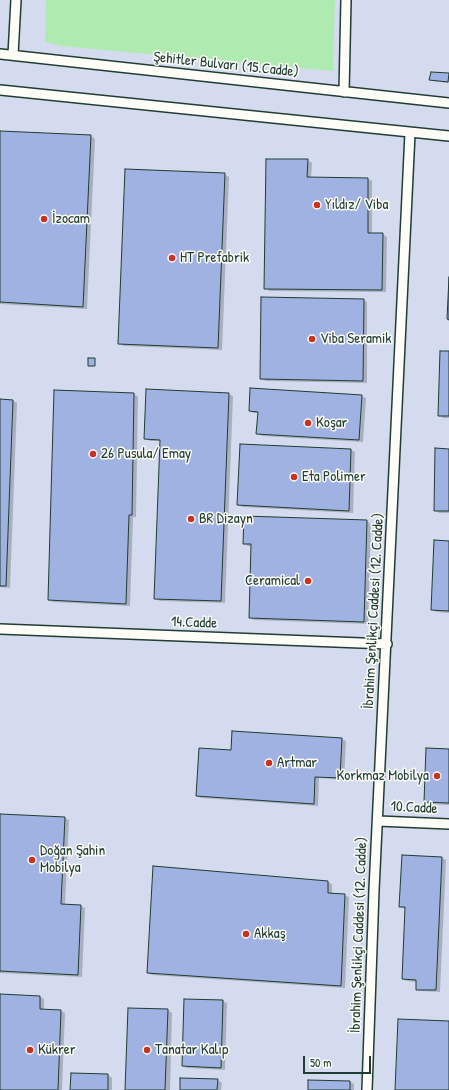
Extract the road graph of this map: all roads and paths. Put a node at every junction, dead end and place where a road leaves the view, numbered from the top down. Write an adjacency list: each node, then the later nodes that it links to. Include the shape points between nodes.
1 (16, 0): 4 (street)
2 (346, 0): 6 (street)
3 (0, 54): 4 (street, Şehitler Bulvarı (15.Cadde))
4 (13, 55): 6 (street, Şehitler Bulvarı (15.Cadde))
5 (0, 90): 8 (street)
6 (344, 92): 7 (street, Şehitler Bulvarı (15.Cadde))
7 (449, 103)
8 (410, 133): 9 (street); 11 (street, İbrahim Şenlikçi Caddesi (12. Cadde))
9 (449, 136)
10 (0, 629): 11 (street, 14.Cadde)
11 (387, 644): 12 (street, İbrahim Şenlikçi Caddesi (12. Cadde))
12 (378, 820): 13 (street, 10.Cadde); 14 (street, İbrahim Şenlikçi Caddesi (12. Cadde))
13 (449, 824)
14 (367, 1090)

